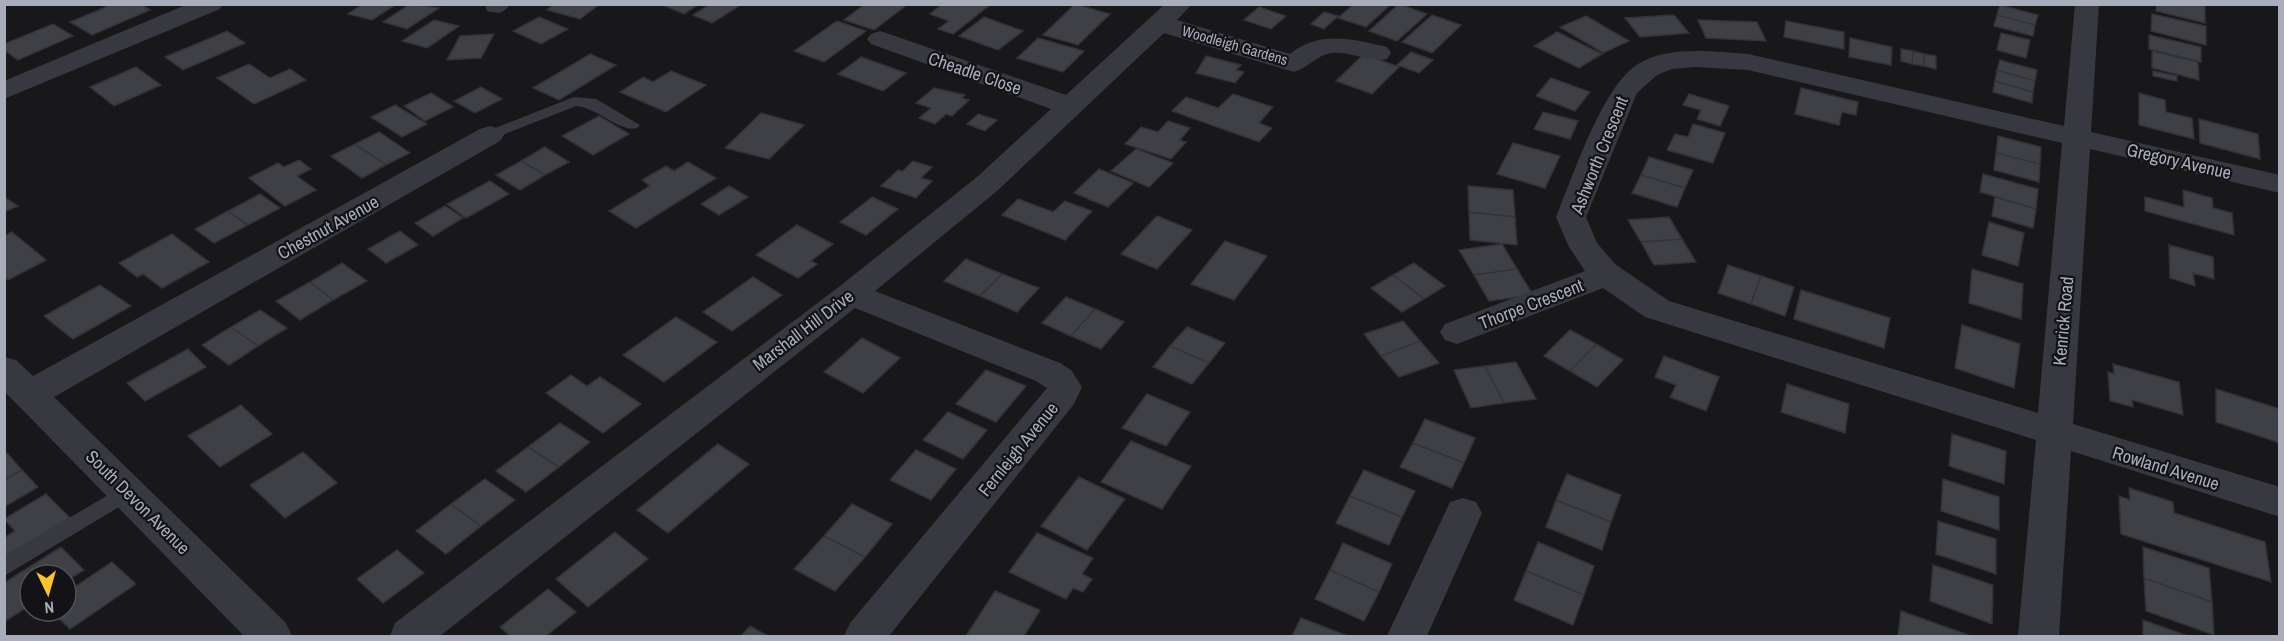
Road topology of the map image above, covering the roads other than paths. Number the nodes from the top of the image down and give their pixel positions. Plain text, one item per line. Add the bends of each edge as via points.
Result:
1 (211, 4) edge
2 (2087, 4) edge
3 (1169, 14) edge
4 (880, 39) dead end
5 (1378, 53) dead end
6 (4, 91) edge
7 (1070, 106) junction
8 (632, 125) dead end
9 (490, 135) joint
10 (2079, 138) junction
11 (2280, 184) edge
12 (1605, 275) junction
13 (851, 294) junction
14 (1457, 333) dead end
15 (17, 381) edge
16 (2053, 434) junction
17 (127, 492) junction
18 (2280, 502) edge
19 (1462, 513) dead end
20 (4, 567) edge
21 (271, 636) edge
22 (410, 636) edge
23 (865, 636) edge
24 (1407, 636) edge
25 (2039, 636) edge

1 - 6 street
2 - 10 street, Kenrick Road
3 - 5 street, Woodleigh Gardens via 1294,64 1308,50 1321,46 1351,46
3 - 7 street, Marshall Hill Drive
4 - 7 street, Cheadle Close
7 - 13 street, Marshall Hill Drive via 987,184
8 - 9 lane, Chestnut Avenue via 591,102 574,101
9 - 15 street, Chestnut Avenue
10 - 11 street, Gregory Avenue
10 - 12 street, Ashworth Crescent via 1748,62 1668,62 1648,69 1625,90 1571,217 1585,251
10 - 16 street, Kenrick Road
12 - 14 street, Thorpe Crescent
12 - 16 street, Ashworth Crescent via 1657,309
13 - 22 street, Marshall Hill Drive
13 - 23 street, Fernleigh Avenue via 1048,372 1065,387
15 - 17 street, South Devon Avenue
16 - 18 street, Rowland Avenue
16 - 25 street, Kenrick Road
17 - 20 lane
17 - 21 street, South Devon Avenue
19 - 24 street

